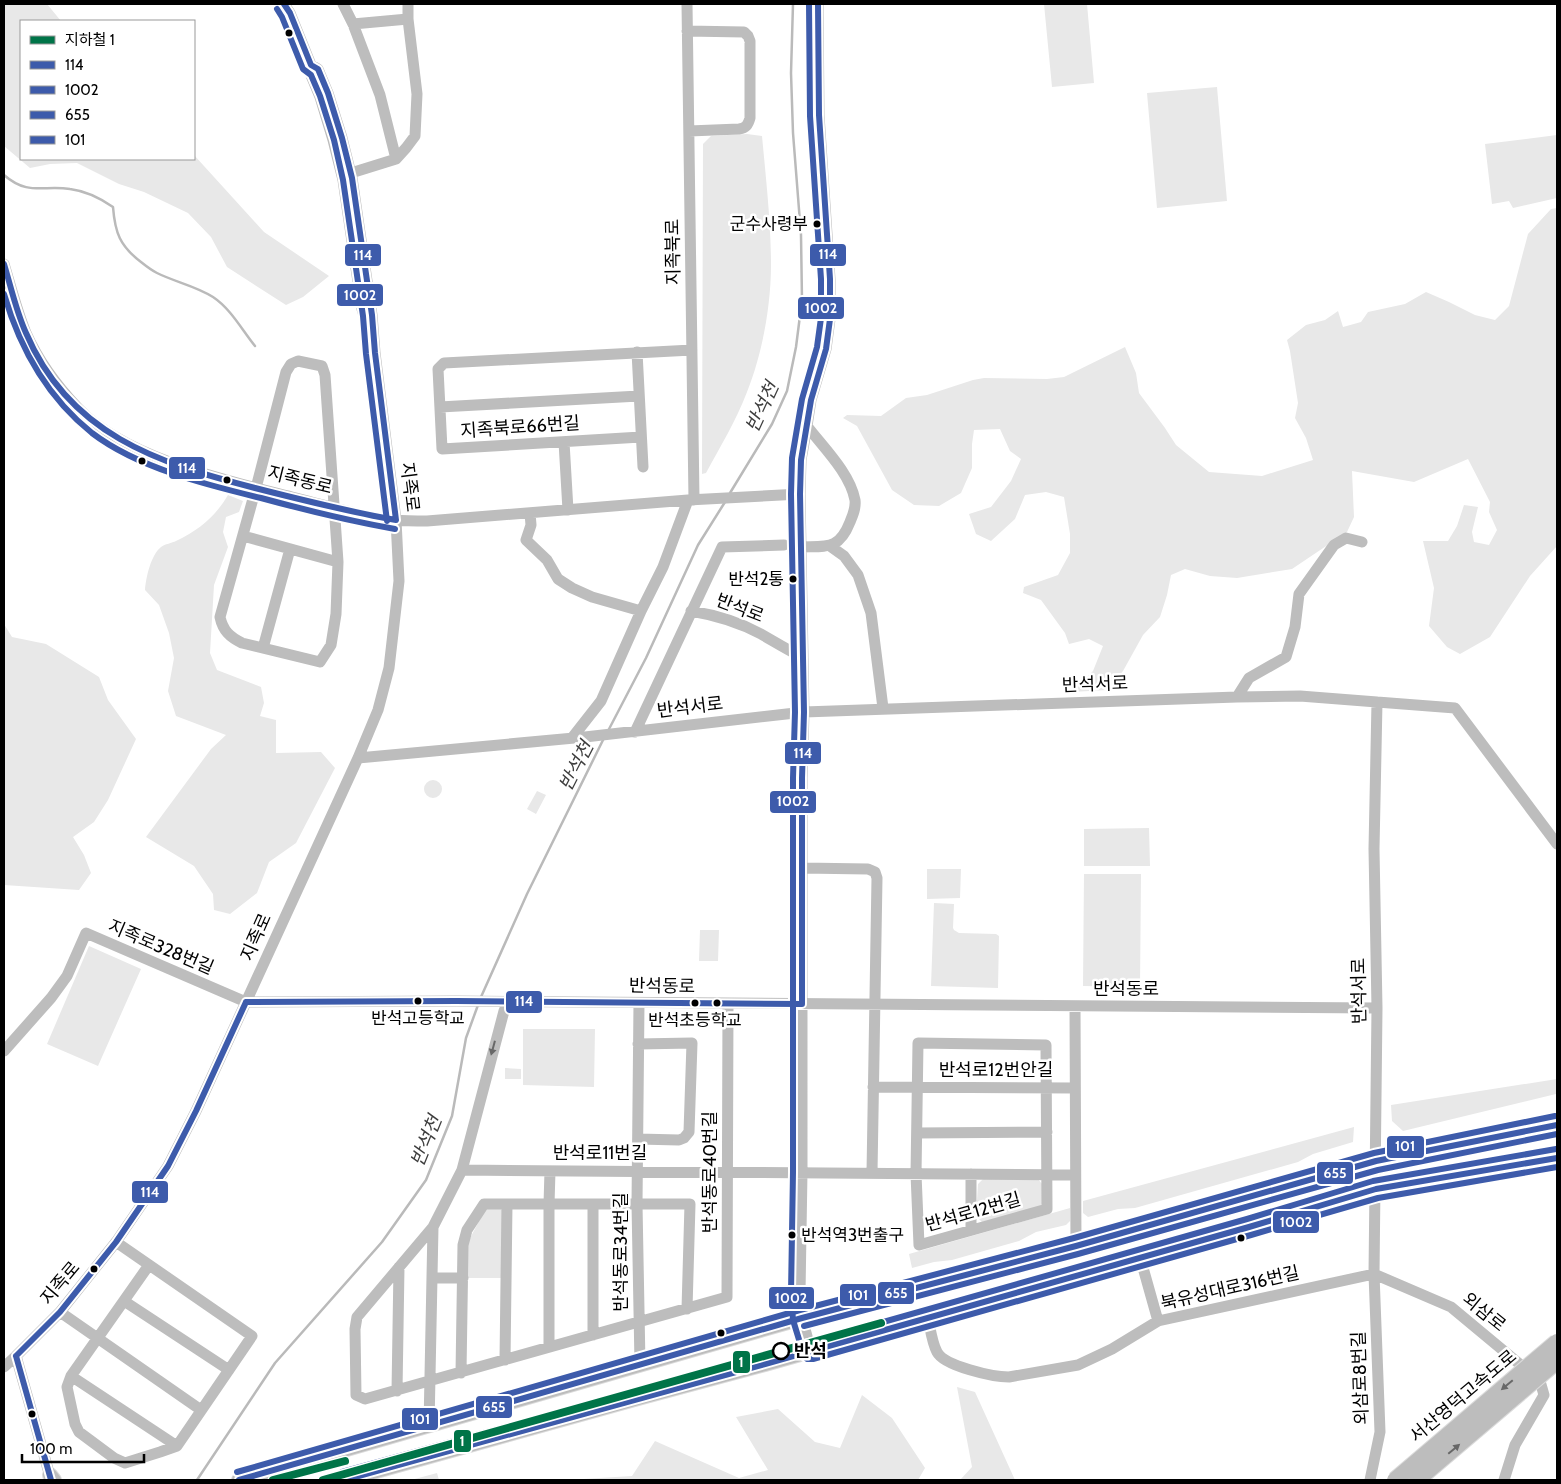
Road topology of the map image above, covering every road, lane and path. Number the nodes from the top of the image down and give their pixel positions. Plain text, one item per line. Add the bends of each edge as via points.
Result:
1 (284, 4) edge
2 (343, 4) edge
3 (408, 4) edge
4 (687, 4) edge
5 (818, 4) edge
6 (408, 19) junction
7 (353, 24) junction
8 (687, 31) junction
9 (311, 65) junction
10 (689, 131) junction
11 (396, 159) junction
12 (350, 173) junction
13 (4, 264) edge
14 (692, 350) junction
15 (637, 352) junction
16 (375, 353) junction
17 (639, 396) junction
18 (440, 407) junction
19 (806, 426) junction
20 (641, 437) junction
21 (564, 442) junction
22 (643, 467) dead end
23 (256, 488) junction
24 (800, 494) junction
25 (691, 500) junction
26 (335, 507) junction
27 (568, 510) junction
28 (530, 513) junction
29 (396, 520) junction
30 (243, 536) junction
31 (1362, 542) dead end
32 (784, 545) dead end
33 (830, 546) junction
34 (801, 547) junction
35 (290, 549) junction
36 (338, 562) junction
37 (641, 611) junction
38 (691, 611) junction
39 (263, 648) junction
40 (802, 657) junction
41 (1237, 697) junction
42 (1377, 702) junction
43 (883, 708) junction
44 (804, 712) junction
45 (631, 732) junction
46 (572, 738) junction
47 (358, 758) junction
48 (1557, 844) edge
49 (802, 868) junction
50 (246, 1002) junction
51 (508, 1002) junction
52 (639, 1003) junction
53 (728, 1004) junction
54 (802, 1004) junction
55 (875, 1005) junction
56 (1075, 1006) junction
57 (1377, 1008) junction
58 (638, 1044) junction
59 (4, 1051) edge
60 (873, 1087) junction
61 (918, 1087) junction
62 (1047, 1088) junction
63 (1075, 1088) junction
64 (1557, 1125) edge
65 (1047, 1132) junction
66 (917, 1133) junction
67 (638, 1139) junction
68 (1557, 1158) edge
69 (1376, 1161) junction
70 (462, 1170) junction
71 (550, 1170) junction
72 (638, 1171) junction
73 (728, 1172) junction
74 (802, 1172) junction
75 (872, 1173) junction
76 (916, 1174) junction
77 (971, 1174) junction
78 (1047, 1175) junction
79 (1075, 1175) junction
80 (1376, 1189) junction
81 (507, 1204) junction
82 (549, 1204) junction
83 (593, 1204) junction
84 (637, 1204) junction
85 (433, 1227) junction
86 (971, 1230) junction
87 (116, 1242) junction
88 (1076, 1246) junction
89 (1140, 1257) junction
90 (149, 1265) junction
91 (398, 1267) junction
92 (1374, 1274) junction
93 (432, 1278) junction
94 (463, 1278) junction
95 (124, 1301) junction
96 (686, 1309) junction
97 (60, 1312) junction
98 (802, 1318) junction
99 (928, 1318) junction
100 (1158, 1322) junction
101 (639, 1323) junction
102 (593, 1335) junction
103 (1557, 1337) edge
104 (98, 1338) junction
105 (1557, 1342) edge
106 (549, 1347) junction
107 (811, 1351) junction
108 (16, 1356) junction
109 (505, 1360) junction
110 (1557, 1361) edge
111 (640, 1364) junction
112 (4, 1367) edge
113 (1524, 1368) junction
114 (228, 1370) junction
115 (461, 1372) junction
116 (71, 1376) junction
117 (429, 1382) junction
118 (397, 1391) junction
119 (201, 1410) junction
120 (429, 1426) junction
121 (177, 1446) junction
122 (51, 1479) edge
123 (239, 1480) edge
124 (344, 1480) edge
125 (1370, 1480) edge
126 (1395, 1480) edge
127 (1417, 1480) edge
128 (1504, 1480) edge

1 - 9 street, 지족로
2 - 7 street
3 - 6 street
4 - 8 street, 지족북로
5 - 19 street via 818,115 830,271 830,319 826,349
6 - 7 street
6 - 11 street via 417,94 415,136
7 - 11 street via 380,95
8 - 10 street, 지족북로
8 - 10 street via 744,32 750,41 748,124 739,129
9 - 12 street, 지족로 via 318,69 328,94
9 - 16 street, 지족로 via 310,73 334,140 343,180 362,309
10 - 14 street, 지족북로
11 - 12 street
12 - 16 street, 지족로
13 - 23 street, 지족동로 via 26,333 41,360 78,408 100,428 146,452 201,473
14 - 15 street, 지족북로66번길
14 - 25 street, 지족북로
15 - 17 street
15 - 18 street, 지족북로66번길 via 444,363 438,369
16 - 29 street, 지족로
17 - 18 street
17 - 20 street
18 - 21 street, 지족북로66번길 via 442,449
19 - 24 street
19 - 33 street via 838,467 855,501 855,512 843,538
20 - 21 street, 지족북로66번길
20 - 22 street
21 - 27 street
23 - 26 street, 지족동로
23 - 26 street via 286,372 291,364 298,361 322,366
23 - 30 street
24 - 25 street, 지족동로
24 - 34 street
25 - 27 street, 지족동로
25 - 37 street
26 - 29 street, 지족동로
26 - 36 street
27 - 28 street, 지족동로
28 - 29 street, 지족동로 via 427,521
28 - 37 street via 531,525 526,540 547,560 558,579 592,597
29 - 47 street, 지족로 via 399,581 390,668 378,710
30 - 35 street
30 - 39 street via 220,618 233,639
31 - 41 street via 1346,538 1334,545 1300,594 1286,657 1249,678
32 - 38 street via 722,547
33 - 34 street
33 - 43 street via 844,556 858,575 871,612
34 - 40 street
35 - 36 street
35 - 39 street
36 - 39 street via 331,645 320,662
37 - 46 street via 601,701
38 - 40 street, 반석로 via 712,614 741,625
38 - 45 street
40 - 44 street
41 - 42 street, 반석서로 via 1300,696
41 - 43 street, 반석서로
42 - 48 street via 1454,708
42 - 57 street, 반석서로 via 1374,849
43 - 44 street, 반석서로
44 - 45 street, 반석서로
44 - 49 street
45 - 46 street, 반석서로
46 - 47 street, 반석서로
47 - 50 street, 지족로
49 - 54 street
49 - 55 street via 868,869 875,872
50 - 51 street, 반석동로
50 - 59 street, 지족로328번길 via 86,933 67,976
50 - 87 street, 지족로 via 168,1166
51 - 52 street, 반석동로
51 -> 70 street via 498,1029
52 - 53 street, 반석동로
52 - 58 street, 반석동로34번길
53 - 54 street, 반석동로
53 - 73 street, 반석동로40번길
54 - 55 street, 반석동로
54 - 74 street
55 - 56 street, 반석동로
55 - 60 street
56 - 57 street, 반석동로
56 - 63 street
57 - 69 street, 반석서로
58 - 67 street, 반석동로34번길
58 - 67 street via 692,1043 690,1132 679,1140
60 - 61 street, 반석로12번안길
60 - 75 street
61 - 62 street, 반석로12번안길
61 - 62 street, 반석로12번안길 via 918,1043 1046,1045
61 - 66 street, 반석로12번안길
62 - 63 street, 반석로12번안길
62 - 65 street
63 - 79 street
64 - 69 highway
65 - 66 street
65 - 78 street
66 - 76 street, 반석로12번안길
67 - 72 street, 반석동로34번길
68 - 80 highway
69 - 80 street, 반석서로
69 - 88 main road
70 - 71 street, 반석로11번길
70 - 85 street
71 - 72 street, 반석로11번길
71 - 82 street
72 - 73 street, 반석로11번길
72 - 84 street, 반석동로34번길
73 - 74 street, 반석로11번길
73 - 96 street, 반석동로40번길 via 727,1297
74 - 75 street, 반석로12번길
74 - 98 street
75 - 76 street, 반석로12번길
76 - 77 street, 반석로12번길
76 - 86 street, 반석로12번길 via 919,1245
77 - 78 street, 반석로12번길
77 - 86 street
78 - 79 street, 반석로12번길
78 - 86 street, 반석로12번길 via 1047,1209
79 - 88 street
80 - 89 main road
80 - 92 street
81 - 82 street, 반석동로40번길
81 - 94 street, 반석동로40번길 via 484,1204 467,1230 463,1245
81 - 109 street
82 - 83 street, 반석동로40번길
82 - 106 street
83 - 84 street, 반석동로40번길
83 - 102 street
84 - 96 street, 반석동로40번길 via 690,1204
84 - 101 street, 반석동로34번길
85 - 91 street
85 - 93 street
87 - 90 street
87 - 97 street, 지족로
88 - 98 main road
89 - 99 main road
89 - 100 street
90 - 95 street
90 - 114 street via 252,1336
91 - 118 street
91 - 118 street via 357,1317 355,1329 356,1395 365,1399
92 - 100 street, 북유성대로316번길
92 - 113 street, 외삼로 via 1451,1306
92 - 125 street, 외삼로8번길 via 1380,1432
93 - 94 street
93 - 117 street
94 - 115 street, 반석동로40번길
95 - 104 street
95 - 114 street
96 - 101 street, 반석동로40번길
97 - 104 street
97 - 108 street, 지족로
98 - 107 street
98 - 111 main road
99 - 100 street, 북유성대로316번길 via 936,1352 943,1360 999,1377 1078,1365
99 - 107 main road
101 - 102 street, 반석동로40번길
101 - 111 street, 반석동로34번길
102 - 106 street, 반석동로40번길
103 - 113 street
104 - 116 street
104 - 119 street
105 -> 126 highway, 서산영덕고속도로, bridge
106 - 109 street, 반석동로40번길
107 - 124 main road
108 - 112 street, 지족로
108 - 122 street
109 - 115 street, 반석동로40번길
127 -> 110 highway, 서산영덕고속도로, bridge
111 - 120 main road
113 - 128 street, 외삼로 via 1540,1381 1544,1395 1515,1445
114 - 119 street
115 - 117 street, 반석동로40번길
116 - 121 street
116 - 121 street via 67,1386 79,1432 114,1458 125,1463
117 - 118 street
117 - 120 street
119 - 121 street
120 - 123 main road

